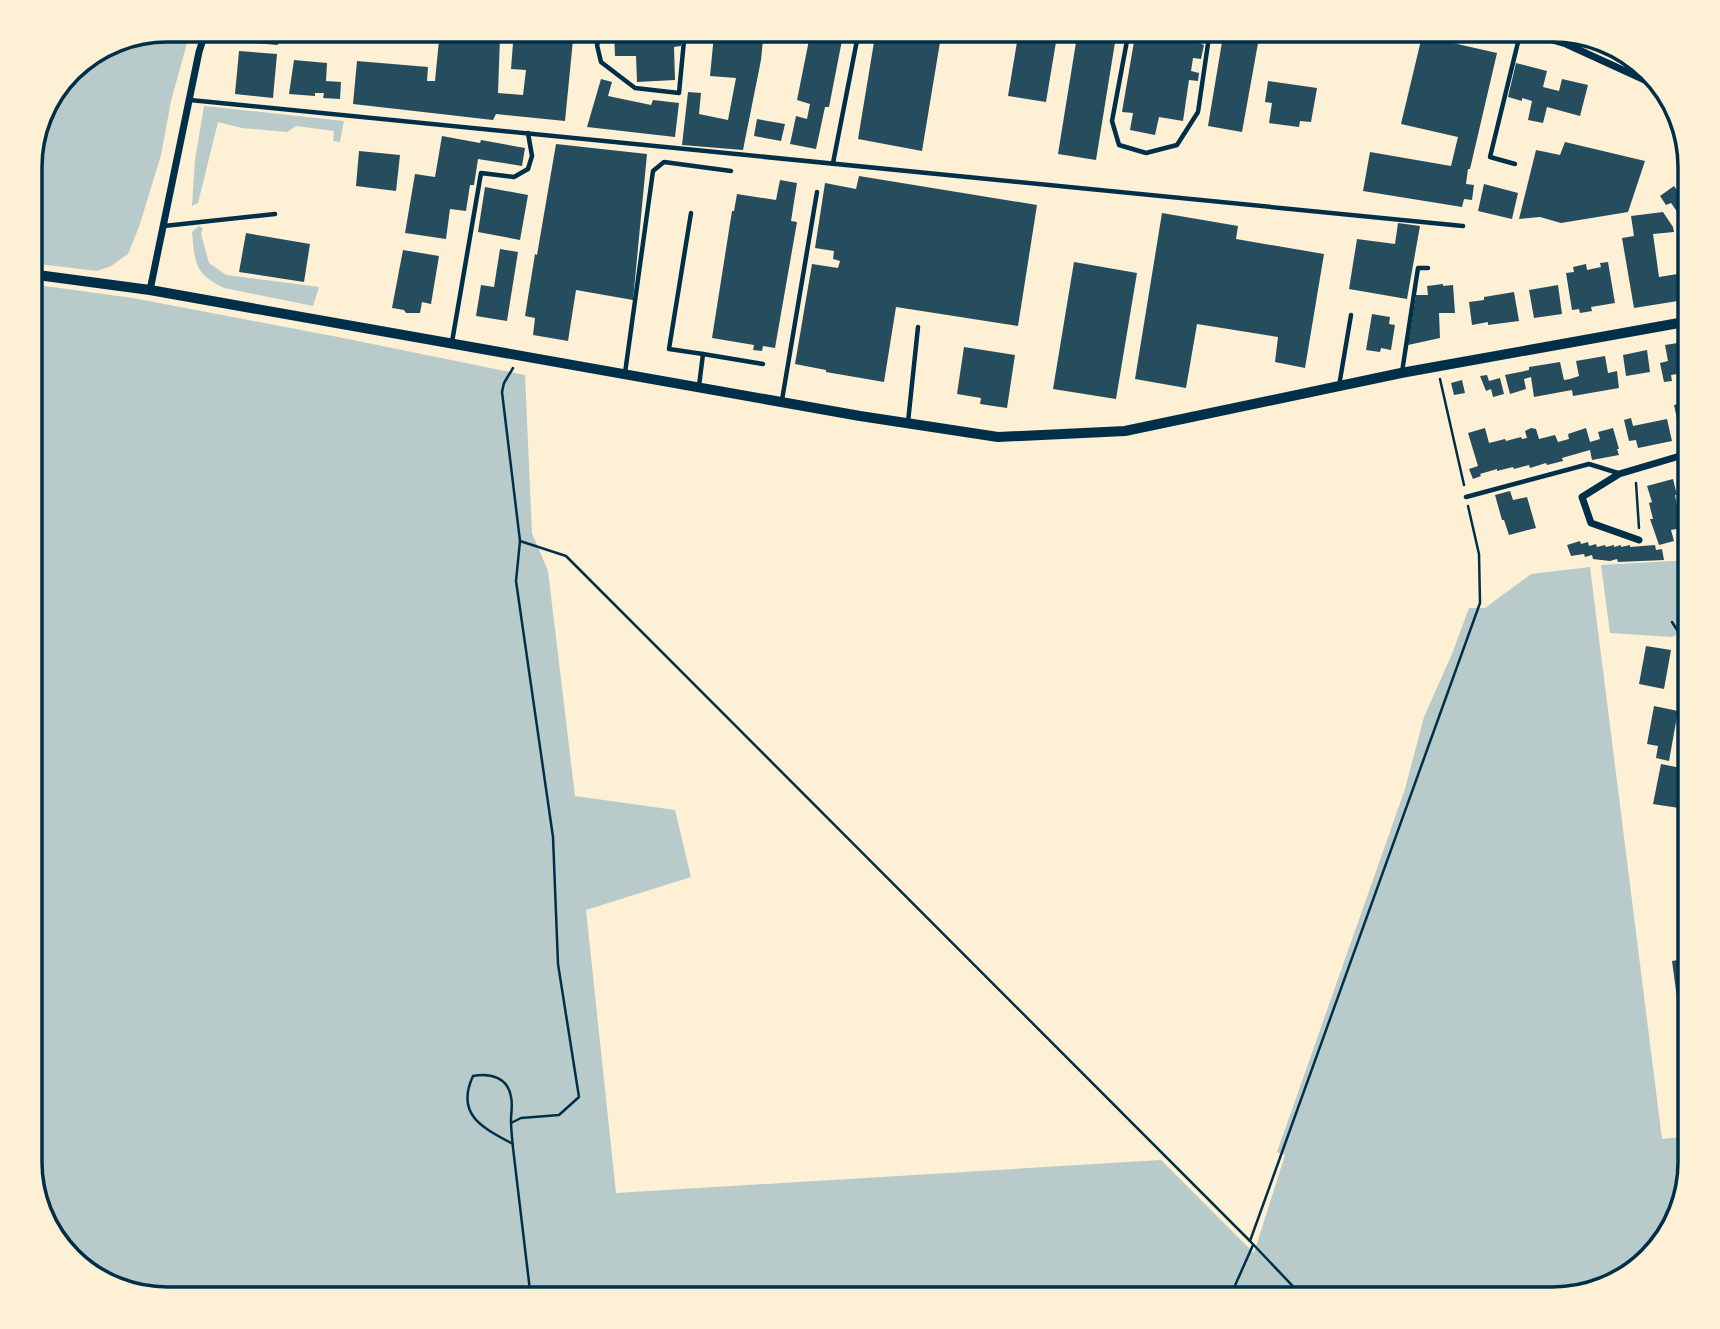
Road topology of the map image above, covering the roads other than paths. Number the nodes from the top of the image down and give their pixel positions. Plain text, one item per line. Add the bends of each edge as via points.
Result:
1 (202, 42) edge
2 (598, 42) edge
3 (684, 42) edge
4 (857, 42) edge
5 (1127, 42) edge
6 (1208, 42) edge
7 (1517, 42) edge
8 (1561, 42) edge
9 (1643, 79) edge
10 (190, 100) junction
11 (528, 133) junction
12 (833, 163) junction
13 (1515, 164) dead end
14 (732, 171) dead end
15 (817, 192) dead end
16 (691, 213) dead end
17 (275, 214) dead end
18 (164, 226) junction
19 (1463, 226) dead end
20 (1428, 268) dead end
21 (42, 276) edge
22 (150, 290) junction
23 (1351, 315) dead end
24 (1678, 323) edge
25 (918, 327) dead end
26 (452, 344) junction
27 (703, 354) junction
28 (764, 364) dead end
29 (1401, 373) junction
30 (625, 374) junction
31 (699, 387) junction
32 (1338, 387) junction
33 (782, 401) junction
34 (908, 423) junction
35 (1678, 456) edge
36 (1619, 474) junction
37 (1466, 496) road end
38 (1639, 540) road end

1 - 10 street
2 - 3 lane via 601,62 635,88 679,93
4 - 12 lane
5 - 6 lane via 1112,121 1119,145 1146,153 1177,145 1198,112
7 - 13 lane via 1490,157
8 - 9 street
10 - 11 lane
10 - 18 street
11 - 12 lane
11 - 26 lane via 532,156 528,169 514,177 481,173
12 - 19 lane
14 - 30 lane via 664,162 653,171
15 - 33 lane
16 - 27 lane via 668,349
17 - 18 lane
18 - 22 street
20 - 29 lane via 1418,268
21 - 22 street
22 - 26 street
23 - 32 lane
24 - 29 street
25 - 34 lane
26 - 30 street
27 - 28 lane
27 - 31 lane
29 - 32 street
30 - 31 street
31 - 33 street
32 - 34 street via 1125,431 998,437
33 - 34 street
35 - 36 street
36 - 37 lane via 1589,464
36 - 38 street via 1582,498 1591,523

